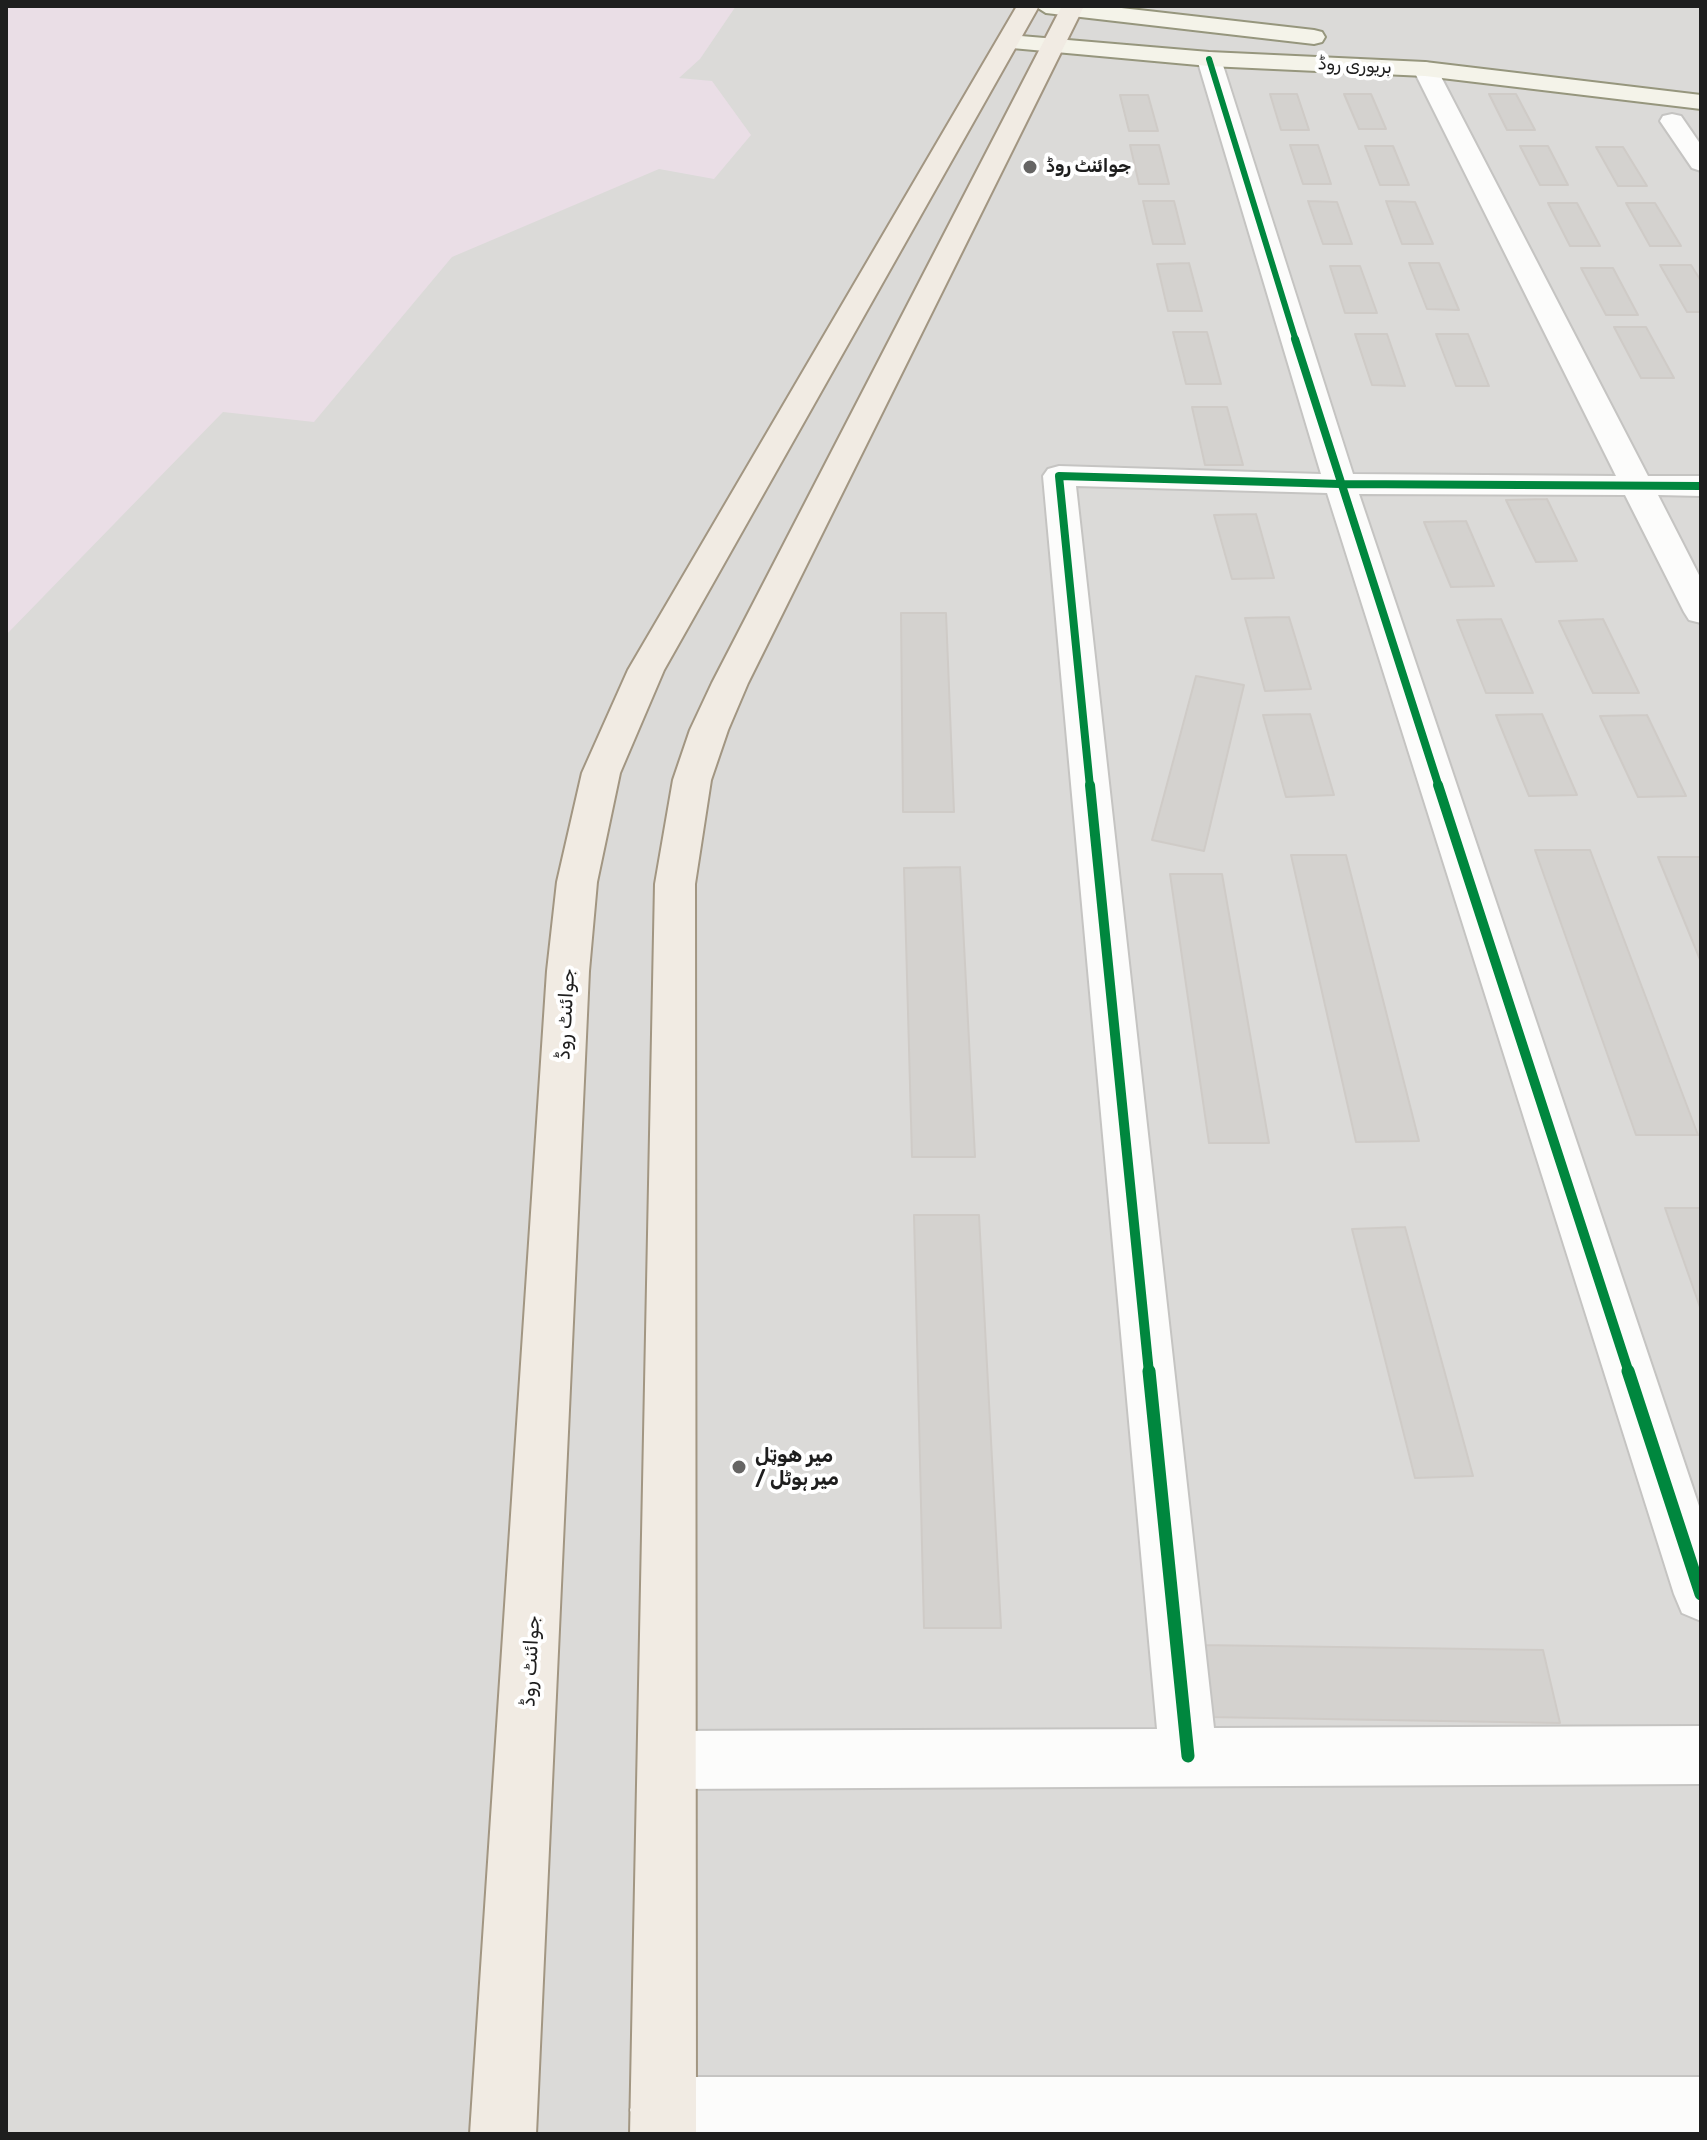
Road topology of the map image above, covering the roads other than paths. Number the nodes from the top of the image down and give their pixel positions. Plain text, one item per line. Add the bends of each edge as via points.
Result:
1 (1061, 17) edge
2 (1018, 24) edge
3 (1340, 40) dead end
4 (1371, 43) dead end
5 (1209, 59) junction
6 (1425, 69) junction
7 (1701, 80) edge
8 (1701, 102) edge
9 (1672, 121) dead end
10 (1701, 163) edge
11 (1340, 484) junction
12 (1635, 485) junction
13 (1701, 486) edge
14 (1701, 612) edge
15 (1701, 1594) edge
16 (1701, 1755) edge
17 (1188, 1756) junction
18 (667, 1760) junction
19 (1701, 2110) edge
20 (663, 2122) edge
21 (503, 2134) edge

1 - 2 main road, بریوری روڈ
1 - 3 main road, بریوری روڈ
1 - 5 main road, بریوری روڈ
1 - 18 main road via 730,683 692,780 675,884
2 - 21 main road, جوائنٹ روڈ via 653,657 601,773 577,882 568,971
4 - 7 main road, بریوری روڈ
5 - 6 main road, بریوری روڈ
5 - 11 street
6 - 8 main road, بریوری روڈ
6 - 12 street
9 - 10 street
11 - 12 street
11 - 15 street
11 - 17 street via 1059,476
12 - 13 street
12 - 14 street
16 - 17 street
17 - 18 street
18 - 20 main road
19 - 20 street

